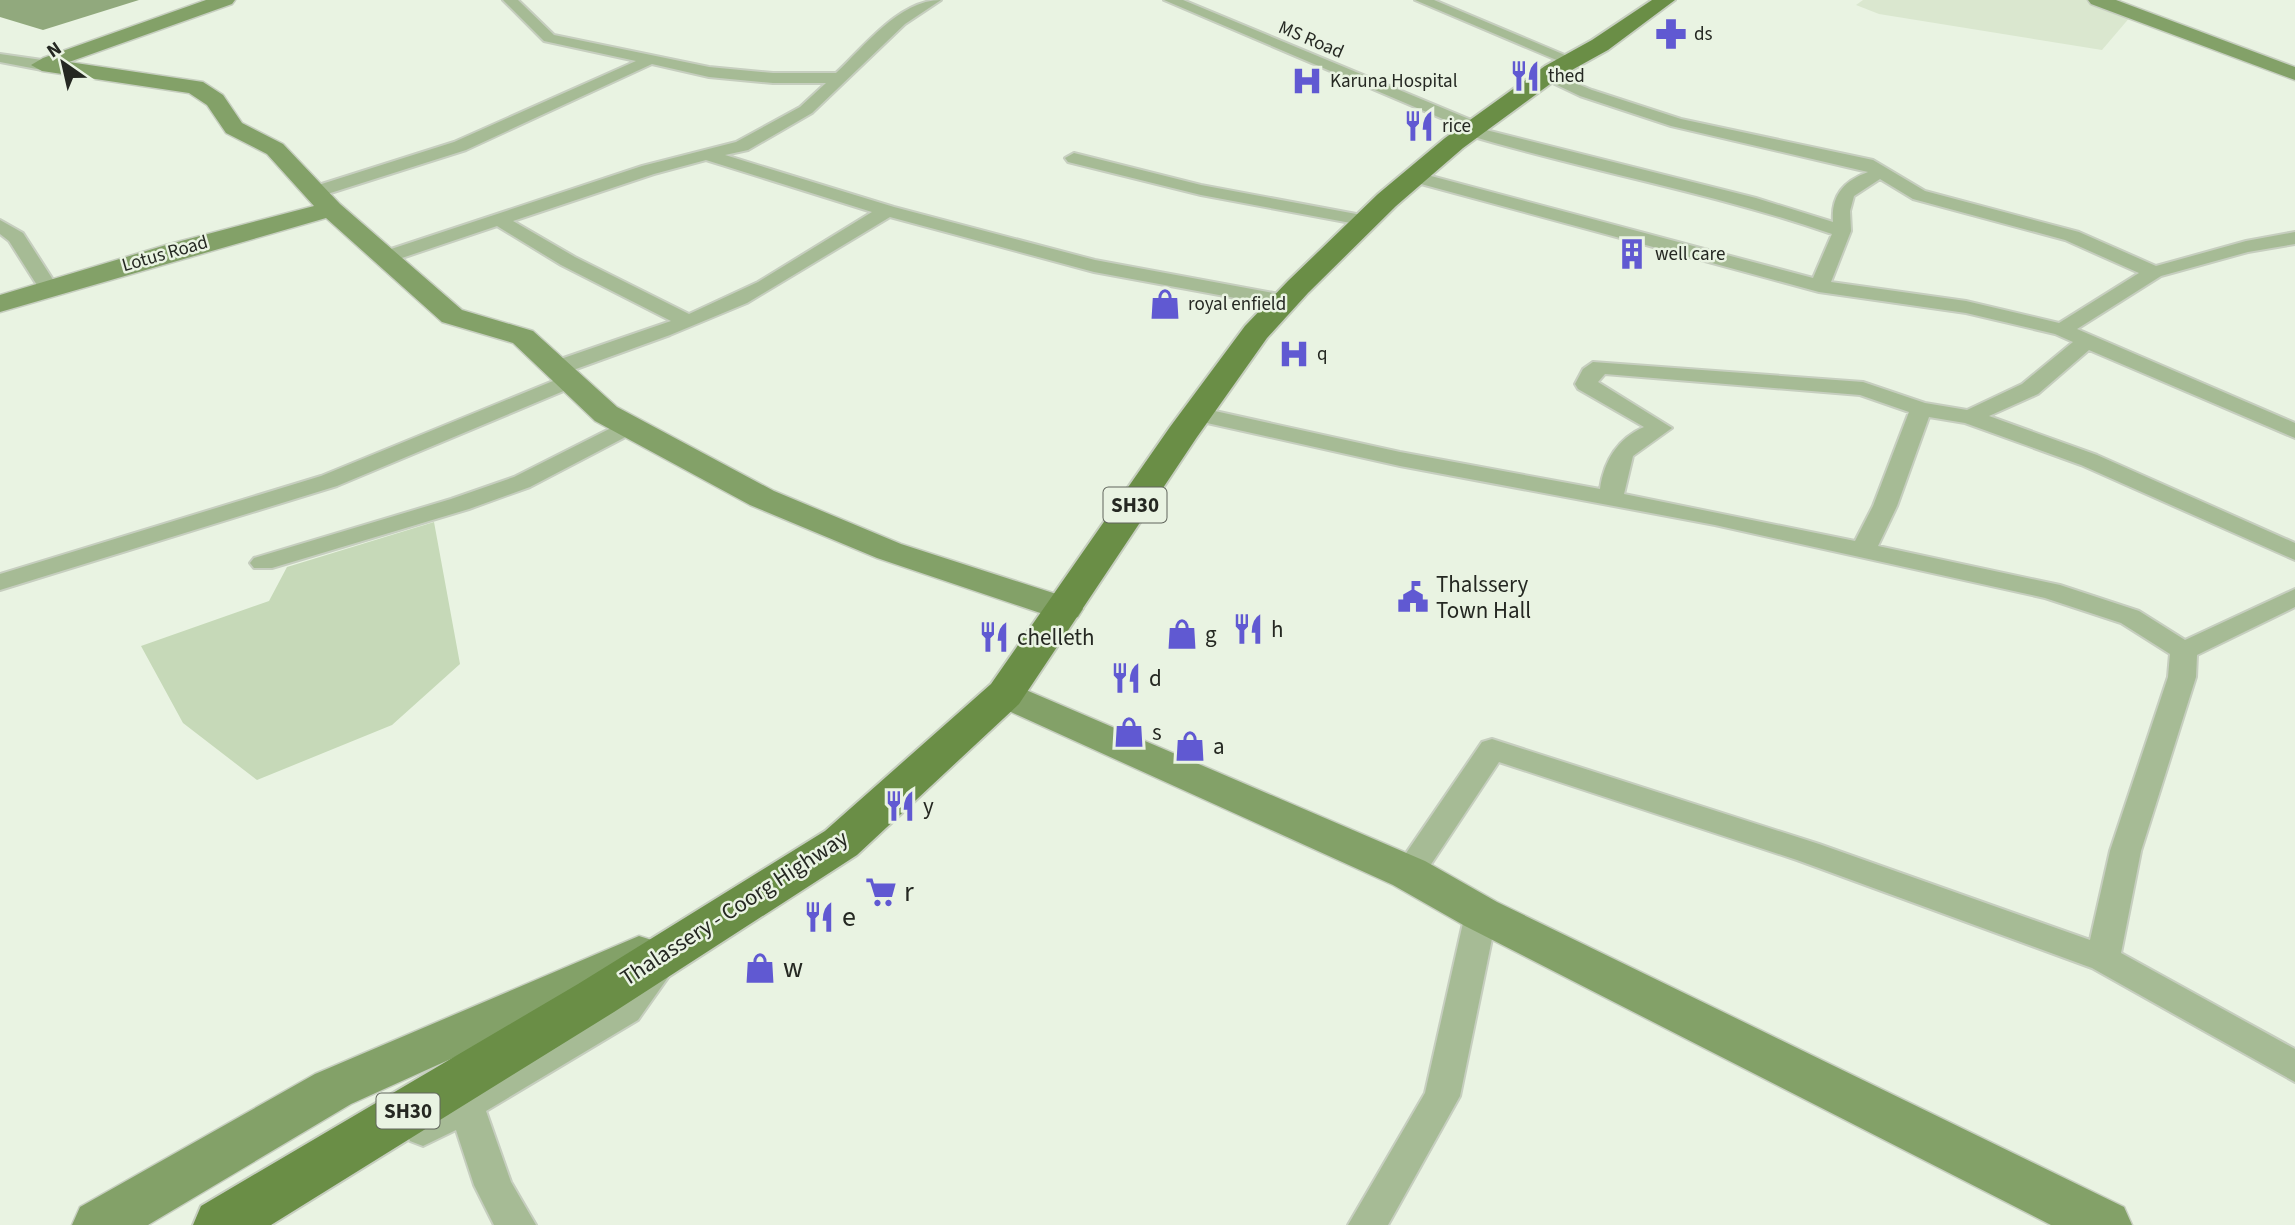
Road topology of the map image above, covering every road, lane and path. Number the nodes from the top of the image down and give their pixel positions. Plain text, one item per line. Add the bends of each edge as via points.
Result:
1 (225, 0) edge
2 (510, 0) edge
3 (934, 0) edge
4 (1171, 0) edge
5 (1422, 0) edge
6 (1665, 0) edge
7 (2098, 0) edge
8 (0, 58) edge
9 (650, 60) junction
10 (42, 65) junction
11 (1558, 68) junction
12 (2295, 74) edge
13 (840, 78) junction
14 (1473, 129) junction
15 (709, 156) junction
16 (1074, 158) dead end
17 (1883, 172) junction
18 (1416, 177) junction
19 (323, 200) junction
20 (888, 211) junction
21 (500, 220) junction
22 (1367, 221) junction
23 (0, 226) edge
24 (1842, 231) junction
25 (2295, 238) edge
26 (386, 257) junction
27 (2154, 272) junction
28 (1819, 286) junction
29 (49, 289) junction
30 (1284, 301) junction
31 (0, 304) edge
32 (687, 321) junction
33 (2062, 330) junction
34 (2087, 341) junction
35 (563, 374) junction
36 (1921, 409) junction
37 (1197, 414) junction
38 (1970, 417) junction
39 (629, 426) junction
40 (2295, 431) edge
41 (1611, 500) junction
42 (1863, 550) junction
43 (2295, 552) edge
44 (263, 563) dead end
45 (0, 582) edge
46 (2295, 597) edge
47 (1065, 609) junction
48 (2184, 651) junction
49 (1005, 694) junction
50 (1409, 873) junction
51 (1480, 914) junction
52 (717, 919) junction
53 (672, 948) junction
54 (2104, 959) junction
55 (2295, 1067) edge
56 (466, 1105) junction
57 (99, 1225) edge
58 (221, 1225) edge
59 (261, 1225) edge
60 (517, 1225) edge
61 (1367, 1225) edge
62 (2105, 1225) edge

1 - 10 street
2 - 9 street via 550,38
3 - 13 street via 900,21
4 - 14 street, MS Road
5 - 11 street
6 - 11 main road, Thalassery - Coorg Highway / SH30
7 - 12 street
8 - 10 street
9 - 13 street via 772,78
9 - 19 street via 460,146
10 - 19 street via 195,87 215,100 234,128 275,149
11 - 14 main road, Thalassery - Coorg Highway / SH30
11 - 17 street via 1676,123 1867,164
13 - 15 street via 806,110 770,132
14 - 18 main road, Thalassery - Coorg Highway / SH30
14 - 24 street, MS Road via 1563,158 1745,200
15 - 20 street
15 - 21 street via 648,170
16 - 22 street via 1201,190
17 - 24 street via 1845,192
17 - 27 street via 1919,195 2072,236
18 - 22 main road, Thalassery - Coorg Highway / SH30
18 - 28 street
19 - 26 street
19 - 29 street, Lotus Road
20 - 30 street via 1094,266
20 - 32 street via 763,286
21 - 26 street
21 - 32 street via 557,257
22 - 30 main road, Thalassery - Coorg Highway / SH30
23 - 29 street via 16,237
24 - 28 street
25 - 27 street
26 - 35 street via 452,316 523,337
27 - 33 street
28 - 33 street via 1966,307
29 - 31 street, Lotus Road
30 - 37 main road, Thalassery - Coorg Highway / SH30 via 1256,331
32 - 35 street
33 - 34 street
34 - 38 street via 2030,388
34 - 40 street
35 - 39 street via 607,414
35 - 45 street via 329,481
36 - 38 street
36 - 41 street via 1863,388 1601,367 1586,384 1661,428 1623,449 1613,475
36 - 42 street via 1885,506
37 - 41 street
37 - 47 main road, Thalassery - Coorg Highway / SH30
38 - 43 street via 2124,474
39 - 44 street via 522,482
39 - 47 street via 762,498 877,546
41 - 42 street
42 - 48 street via 2051,591 2130,617
46 - 48 street
47 - 49 main road, Thalassery - Coorg Highway / SH30
48 - 54 street via 2182,677 2109,909
49 - 50 street
49 - 52 main road, Thalassery - Coorg Highway / SH30 via 841,843
50 - 51 street
50 - 54 street via 1492,749 1808,852
51 - 61 street via 1443,1096
51 - 62 street
52 - 53 main road, Thalassery - Coorg Highway / SH30
52 - 57 street via 333,1089
53 - 56 street via 626,1010
53 - 58 main road, Thalassery - Coorg Highway / SH30
54 - 55 street
56 - 59 street
56 - 60 street via 492,1180

